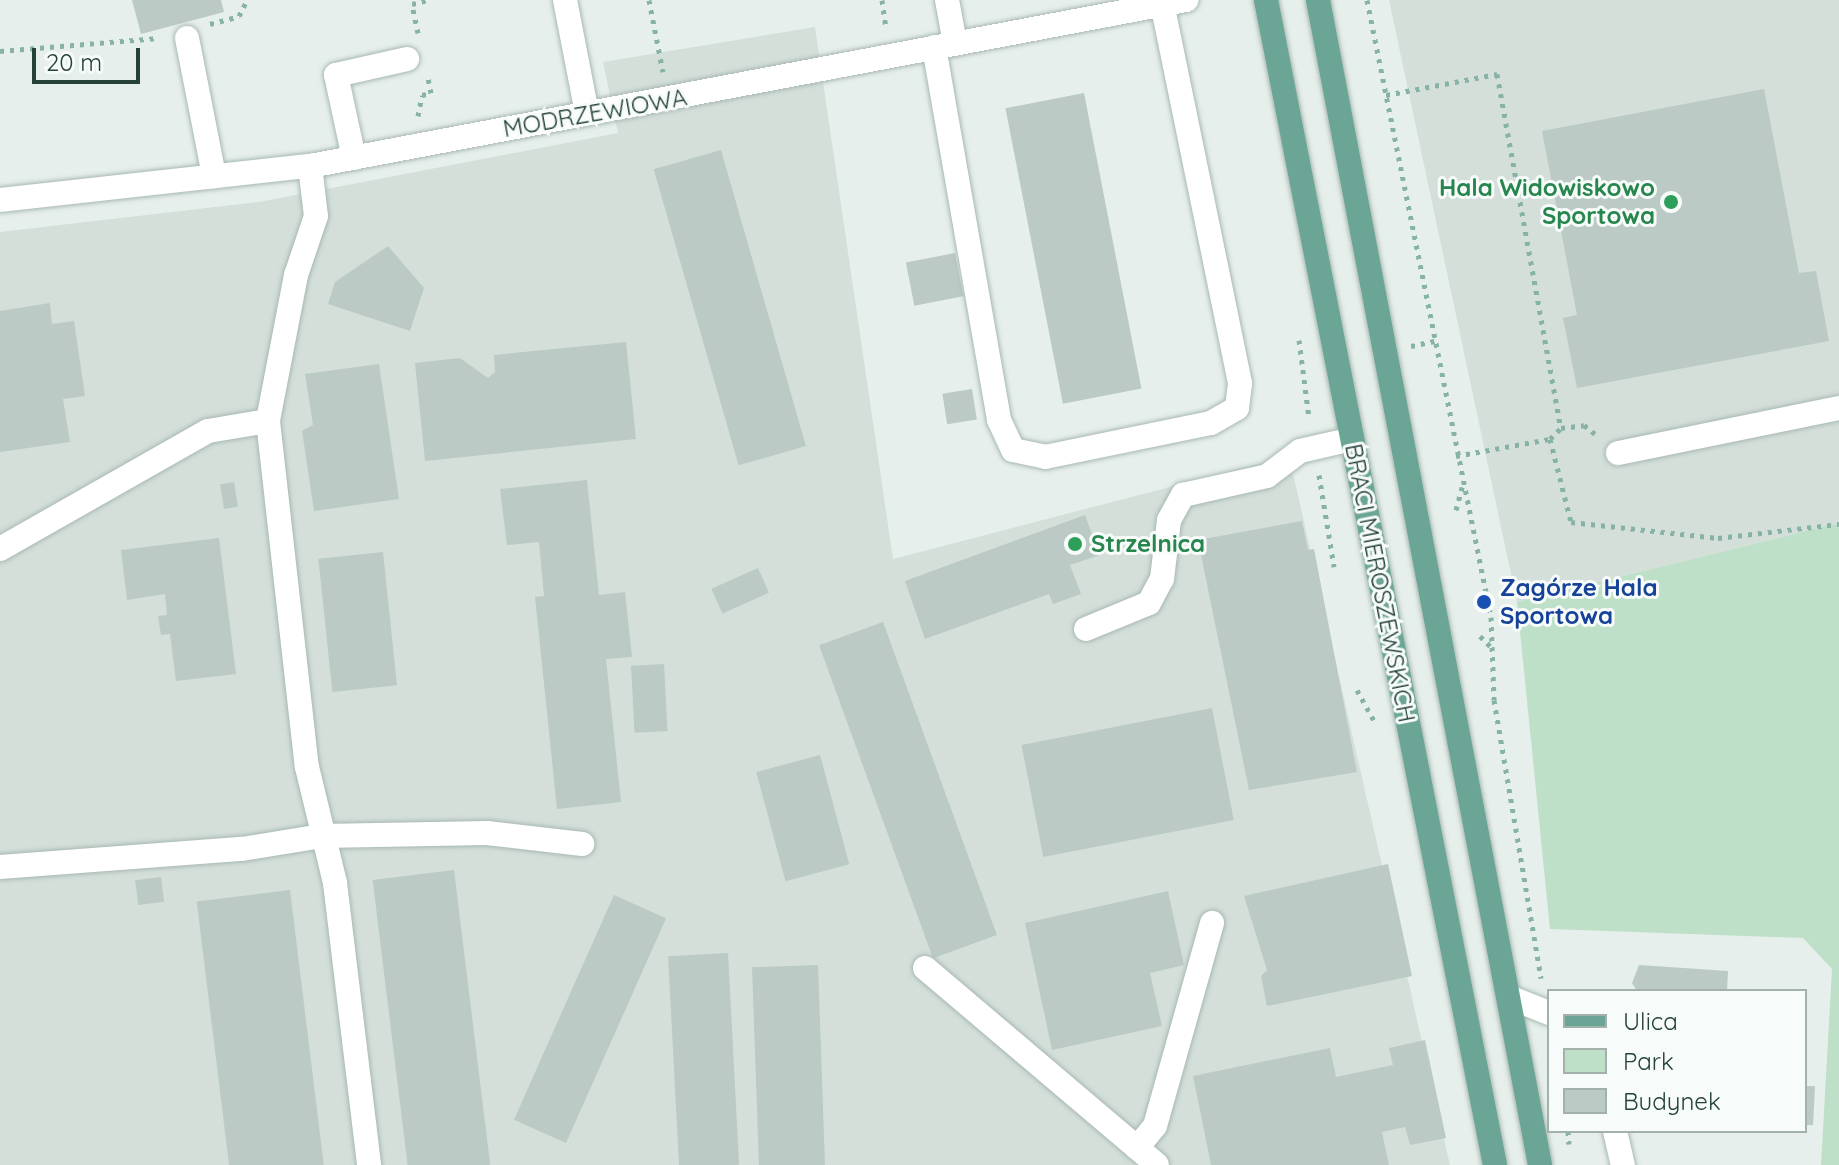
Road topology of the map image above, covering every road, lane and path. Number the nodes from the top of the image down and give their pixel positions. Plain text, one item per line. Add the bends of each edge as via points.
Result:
1 (247, 0) edge
2 (565, 0) edge
3 (649, 0) edge
4 (947, 0) edge
5 (1266, 0) edge
6 (1318, 0) edge
7 (1367, 0) edge
8 (1174, 2) edge
9 (187, 33) junction
10 (944, 45) junction
11 (0, 51) edge
12 (407, 59) dead end
13 (1386, 95) junction
14 (668, 100) junction
15 (587, 113) junction
16 (354, 158) junction
17 (310, 166) junction
18 (214, 176) junction
19 (0, 200) edge
20 (1839, 408) edge
21 (268, 421) junction
22 (1561, 428) junction
23 (1352, 439) junction
24 (1550, 439) junction
25 (1618, 453) joint
26 (1456, 456) junction
27 (1462, 484) junction
28 (1456, 510) dead end
29 (1839, 524) edge
30 (0, 549) edge
31 (1086, 629) dead end
32 (1480, 636) dead end
33 (1492, 649) junction
34 (321, 836) junction
35 (582, 844) dead end
36 (0, 867) edge
37 (1212, 923) dead end
38 (925, 968) dead end
39 (1542, 989) dead end
40 (1509, 997) junction
41 (1547, 1012) edge
42 (1615, 1133) edge
43 (1137, 1148) junction
44 (369, 1165) edge
45 (1157, 1165) edge
46 (1495, 1165) edge
47 (1540, 1165) edge
48 (1623, 1165) edge

1 - 9 path via 239,16
2 - 15 street
3 - 14 path
4 - 10 street
5 - 23 main road, BRACI MIEROSZEWSKICH
6 - 40 main road, BRACI MIEROSZEWSKICH
7 - 13 path
8 - 10 street, MODRZEWIOWA
8 - 10 street via 1240,383 1237,408 1211,423 1045,457 1013,450 999,420
9 - 11 path
9 - 18 street
10 - 14 street, MODRZEWIOWA
12 - 16 street via 336,75
13 - 22 path via 1497,74
13 - 26 path
14 - 15 street, MODRZEWIOWA
15 - 16 street, MODRZEWIOWA
16 - 17 street, MODRZEWIOWA
17 - 18 street, MODRZEWIOWA
17 - 21 street via 316,216 296,275
18 - 19 street, MODRZEWIOWA
20 - 25 street
21 - 30 street via 208,431
21 - 34 street
22 - 24 path
22 - 25 path via 1584,425
23 - 31 street via 1300,451 1267,476 1183,495 1169,520 1162,579 1149,603
23 - 46 main road, BRACI MIEROSZEWSKICH
24 - 26 path
24 - 29 path via 1571,522 1718,538
26 - 27 path
27 - 28 path
27 - 33 path
32 - 33 path
33 - 39 path
34 - 35 street via 487,833
34 - 36 street via 242,849
34 - 44 street via 335,883
37 - 43 street via 1155,1126
38 - 43 street
40 - 41 street
40 - 47 main road, BRACI MIEROSZEWSKICH
42 - 48 street
43 - 45 street

